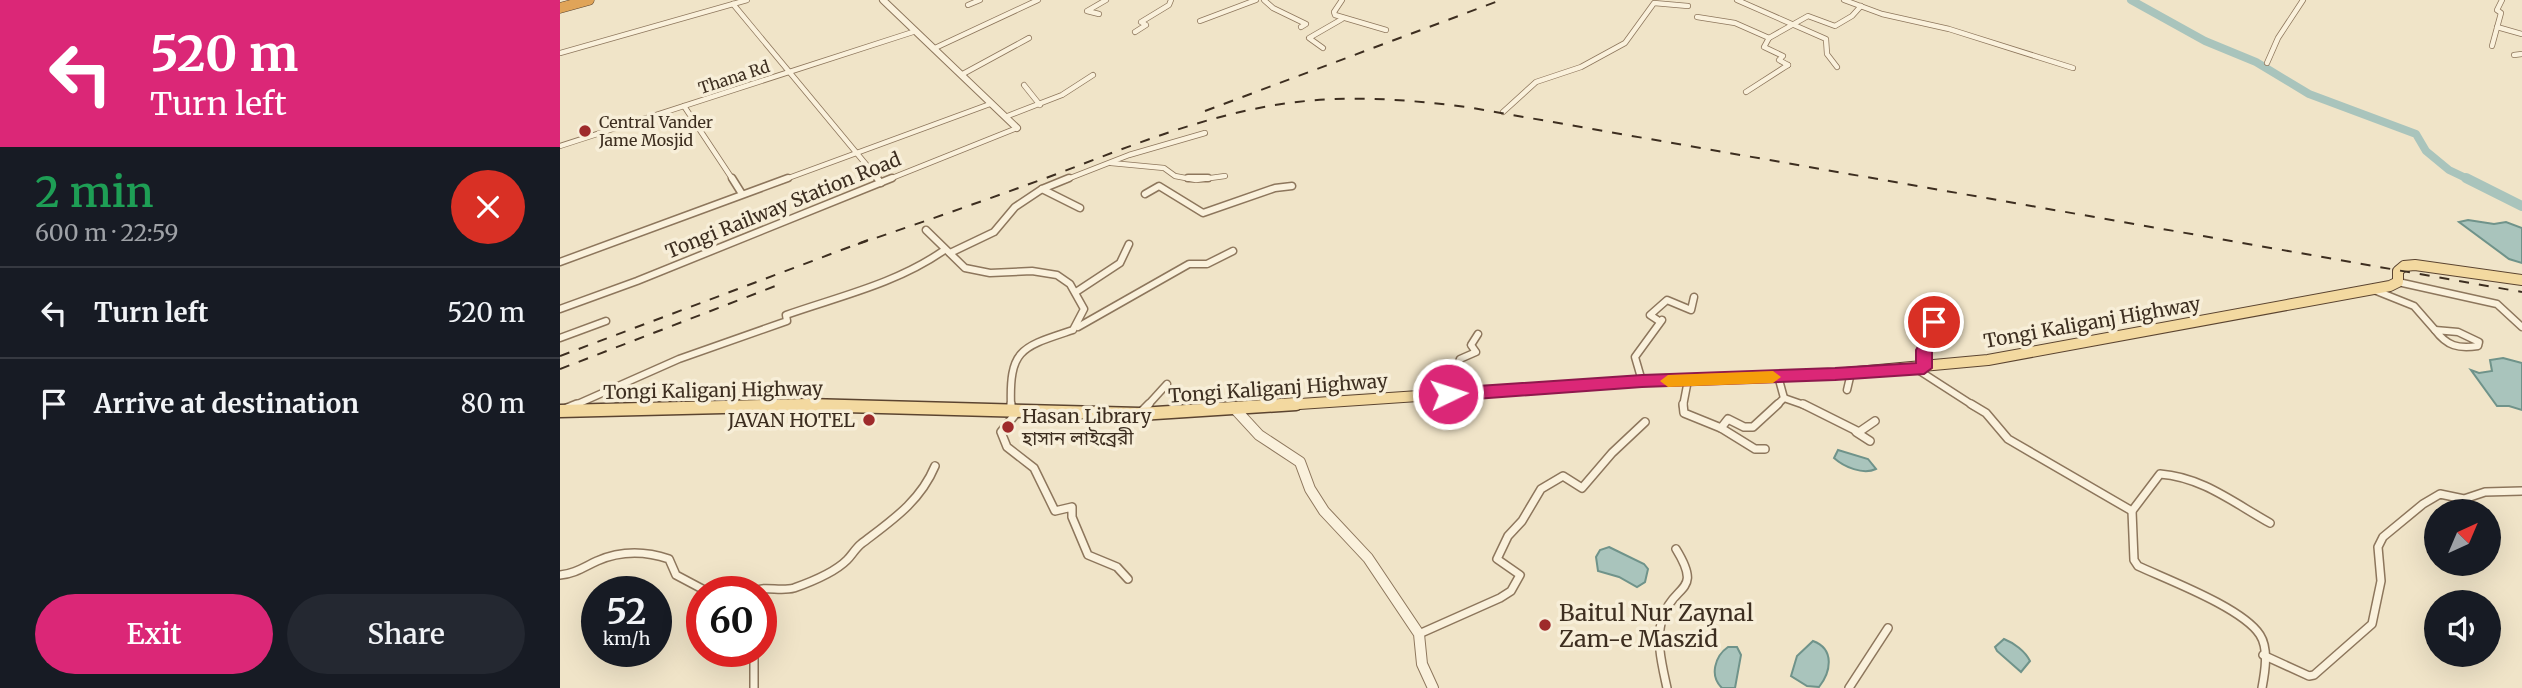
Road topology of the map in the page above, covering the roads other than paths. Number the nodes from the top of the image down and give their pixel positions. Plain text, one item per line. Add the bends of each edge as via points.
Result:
1 (589, 0) edge
2 (747, 0) edge
3 (883, 0) edge
4 (980, 0) edge
5 (1038, 0) edge
6 (1106, 0) edge
7 (1256, 0) edge
8 (1264, 0) edge
9 (1342, 0) edge
10 (1844, 0) edge
11 (2303, 0) edge
12 (2502, 0) edge
13 (1168, 1) edge
14 (1646, 1) edge
15 (1741, 1) edge
16 (733, 4) junction
17 (1653, 4) junction
18 (968, 5) dead end
19 (1688, 6) dead end
20 (1861, 6) junction
21 (560, 8) edge
22 (1099, 14) dead end
23 (1697, 17) dead end
24 (1342, 19) junction
25 (1200, 21) dead end
26 (1793, 24) junction
27 (2498, 25) junction
28 (1301, 27) dead end
29 (1386, 30) dead end
30 (916, 31) junction
31 (1135, 32) dead end
32 (2522, 32) edge
33 (1029, 38) dead end
34 (1769, 38) junction
35 (2492, 46) dead end
36 (1323, 47) dead end
37 (935, 48) junction
38 (560, 53) edge
39 (2522, 54) edge
40 (2514, 55) dead end
41 (2267, 63) dead end
42 (1837, 67) dead end
43 (2073, 68) dead end
44 (789, 72) junction
45 (961, 75) junction
46 (1093, 75) dead end
47 (1024, 85) dead end
48 (1746, 92) dead end
49 (990, 104) junction
50 (1040, 105) junction
51 (684, 106) junction
52 (1503, 112) dead end
53 (1004, 117) junction
54 (1017, 128) joint
55 (1205, 133) dead end
56 (560, 146) edge
57 (855, 152) junction
58 (1109, 162) junction
59 (1225, 176) dead end
60 (881, 183) junction
61 (1292, 186) dead end
62 (1042, 189) junction
63 (742, 194) junction
64 (1145, 194) dead end
65 (1080, 208) dead end
66 (926, 230) dead end
67 (1129, 244) dead end
68 (1233, 251) dead end
69 (947, 252) junction
70 (560, 262) edge
71 (2522, 280) edge
72 (2398, 282) junction
73 (2372, 289) junction
74 (1076, 292) junction
75 (1694, 297) dead end
76 (1936, 303) dead end
77 (560, 309) edge
78 (606, 321) dead end
79 (2522, 327) edge
80 (1073, 330) junction
81 (2433, 330) junction
82 (1478, 334) dead end
83 (560, 338) edge
84 (1920, 368) junction
85 (1851, 373) junction
86 (1778, 376) junction
87 (1688, 380) junction
88 (1642, 381) junction
89 (1167, 384) dead end
90 (1847, 390) dead end
91 (1448, 394) junction
92 (1784, 398) junction
93 (1235, 409) junction
94 (560, 411) edge
95 (1014, 411) junction
96 (1140, 414) junction
97 (1875, 421) dead end
98 (1645, 422) dead end
99 (1721, 428) junction
100 (1854, 431) junction
101 (1870, 441) dead end
102 (1765, 449) dead end
103 (935, 466) dead end
104 (2522, 491) edge
105 (2132, 511) junction
106 (2270, 523) dead end
107 (1676, 548) dead end
108 (560, 575) edge
109 (1128, 579) dead end
110 (686, 580) edge
111 (777, 588) edge
112 (1888, 628) dead end
113 (1419, 634) junction
114 (2263, 654) junction
115 (754, 667) edge
116 (754, 688) edge
117 (1433, 688) edge
118 (1667, 688) edge
119 (1849, 688) edge
120 (2262, 688) edge

1 - 21 highway
2 - 16 street
3 - 30 street
4 - 18 street
5 - 37 street
6 - 22 street via 1087,11
7 - 25 street
8 - 28 street via 1306,24
9 - 24 street via 1334,12
10 - 20 street
11 - 41 street via 2278,35
12 - 27 street
13 - 31 street via 1171,3 1140,22 1146,25
14 - 17 street
15 - 26 street
16 - 38 street
16 - 44 street
17 - 19 street
17 - 52 street via 1640,27 1620,47 1574,72 1536,82
20 - 26 street via 1835,26 1809,16
20 - 43 street
23 - 34 street via 1735,23
24 - 29 street
24 - 36 street via 1309,37
26 - 34 street
26 - 42 street via 1827,40 1824,51
27 - 32 street
27 - 35 street
30 - 37 street
30 - 44 street, Thana Rd
33 - 45 street
34 - 48 street via 1764,47 1783,56 1779,60 1788,65
37 - 45 street
39 - 40 street
44 - 51 street, Thana Rd
44 - 57 street
45 - 49 street
46 - 50 street
47 - 50 street
49 - 53 street
49 - 57 street
50 - 53 street
51 - 56 street, Thana Rd
51 - 63 street
53 - 54 street
54 - 60 street, Tongi Railway Station Road
55 - 58 street
57 - 60 street
57 - 63 street
58 - 59 street via 1164,168 1175,176 1196,180
58 - 62 street
60 - 77 street, Tongi Railway Station Road
61 - 64 street via 1203,213 1159,186
62 - 65 street
62 - 69 street via 1015,207 995,232
63 - 70 street
66 - 69 street
67 - 74 street via 1120,264
68 - 80 street via 1207,264 1189,264
69 - 74 street via 974,271 1053,274 1068,281
69 - 94 street via 888,282 786,315 787,321 679,359
71 - 72 main road, Tongi Kaliganj Highway via 2415,265 2398,271
72 - 73 main road, Tongi Kaliganj Highway
72 - 79 street via 2497,304
73 - 81 street via 2412,305
73 - 84 main road, Tongi Kaliganj Highway via 1988,360
74 - 80 street via 1084,309
75 - 88 street via 1690,310 1667,300 1650,315 1660,321 1635,357
76 - 84 street via 1932,307 1936,329
78 - 83 street
80 - 95 street via 1041,341 1020,358 1010,374
81 - 81 street via 2445,343 2478,346 2475,338
82 - 91 street via 1471,345 1476,352 1460,359
84 - 85 main road, Tongi Kaliganj Highway
84 - 105 street via 1986,412 2008,439
85 - 86 main road, Tongi Kaliganj Highway
85 - 90 street
86 - 87 main road, Tongi Kaliganj Highway
86 - 92 street
87 - 88 main road, Tongi Kaliganj Highway
87 - 99 street via 1684,413
88 - 91 main road, Tongi Kaliganj Highway
89 - 96 street
91 - 93 main road, Tongi Kaliganj Highway
92 - 99 street via 1753,427 1728,419
92 - 100 street via 1806,402
93 - 96 main road, Tongi Kaliganj Highway
93 - 113 street via 1259,435 1300,462 1324,511 1368,558
94 - 95 main road, Tongi Kaliganj Highway via 808,405
95 - 96 main road, Tongi Kaliganj Highway
95 - 109 street via 1001,432 1004,442 1034,468 1055,511 1072,507 1088,555 1117,567
97 - 100 street via 1862,432
98 - 113 street via 1582,488 1563,476 1541,489 1497,559 1521,575 1517,584 1494,603
99 - 102 street via 1755,449
100 - 101 street
103 - 111 street via 910,506 846,561 818,578 790,589
104 - 114 street via 2486,492 2464,499 2440,494 2383,537 2378,547 2381,581 2372,624 2314,675
105 - 106 street via 2160,474 2170,474 2225,496
105 - 114 street via 2138,566 2255,628
107 - 118 street via 1688,569 1686,584 1663,616 1659,652
108 - 110 street via 604,558 656,553 669,559 676,575
112 - 119 street
113 - 117 street via 1422,664
114 - 120 street
115 - 116 street

